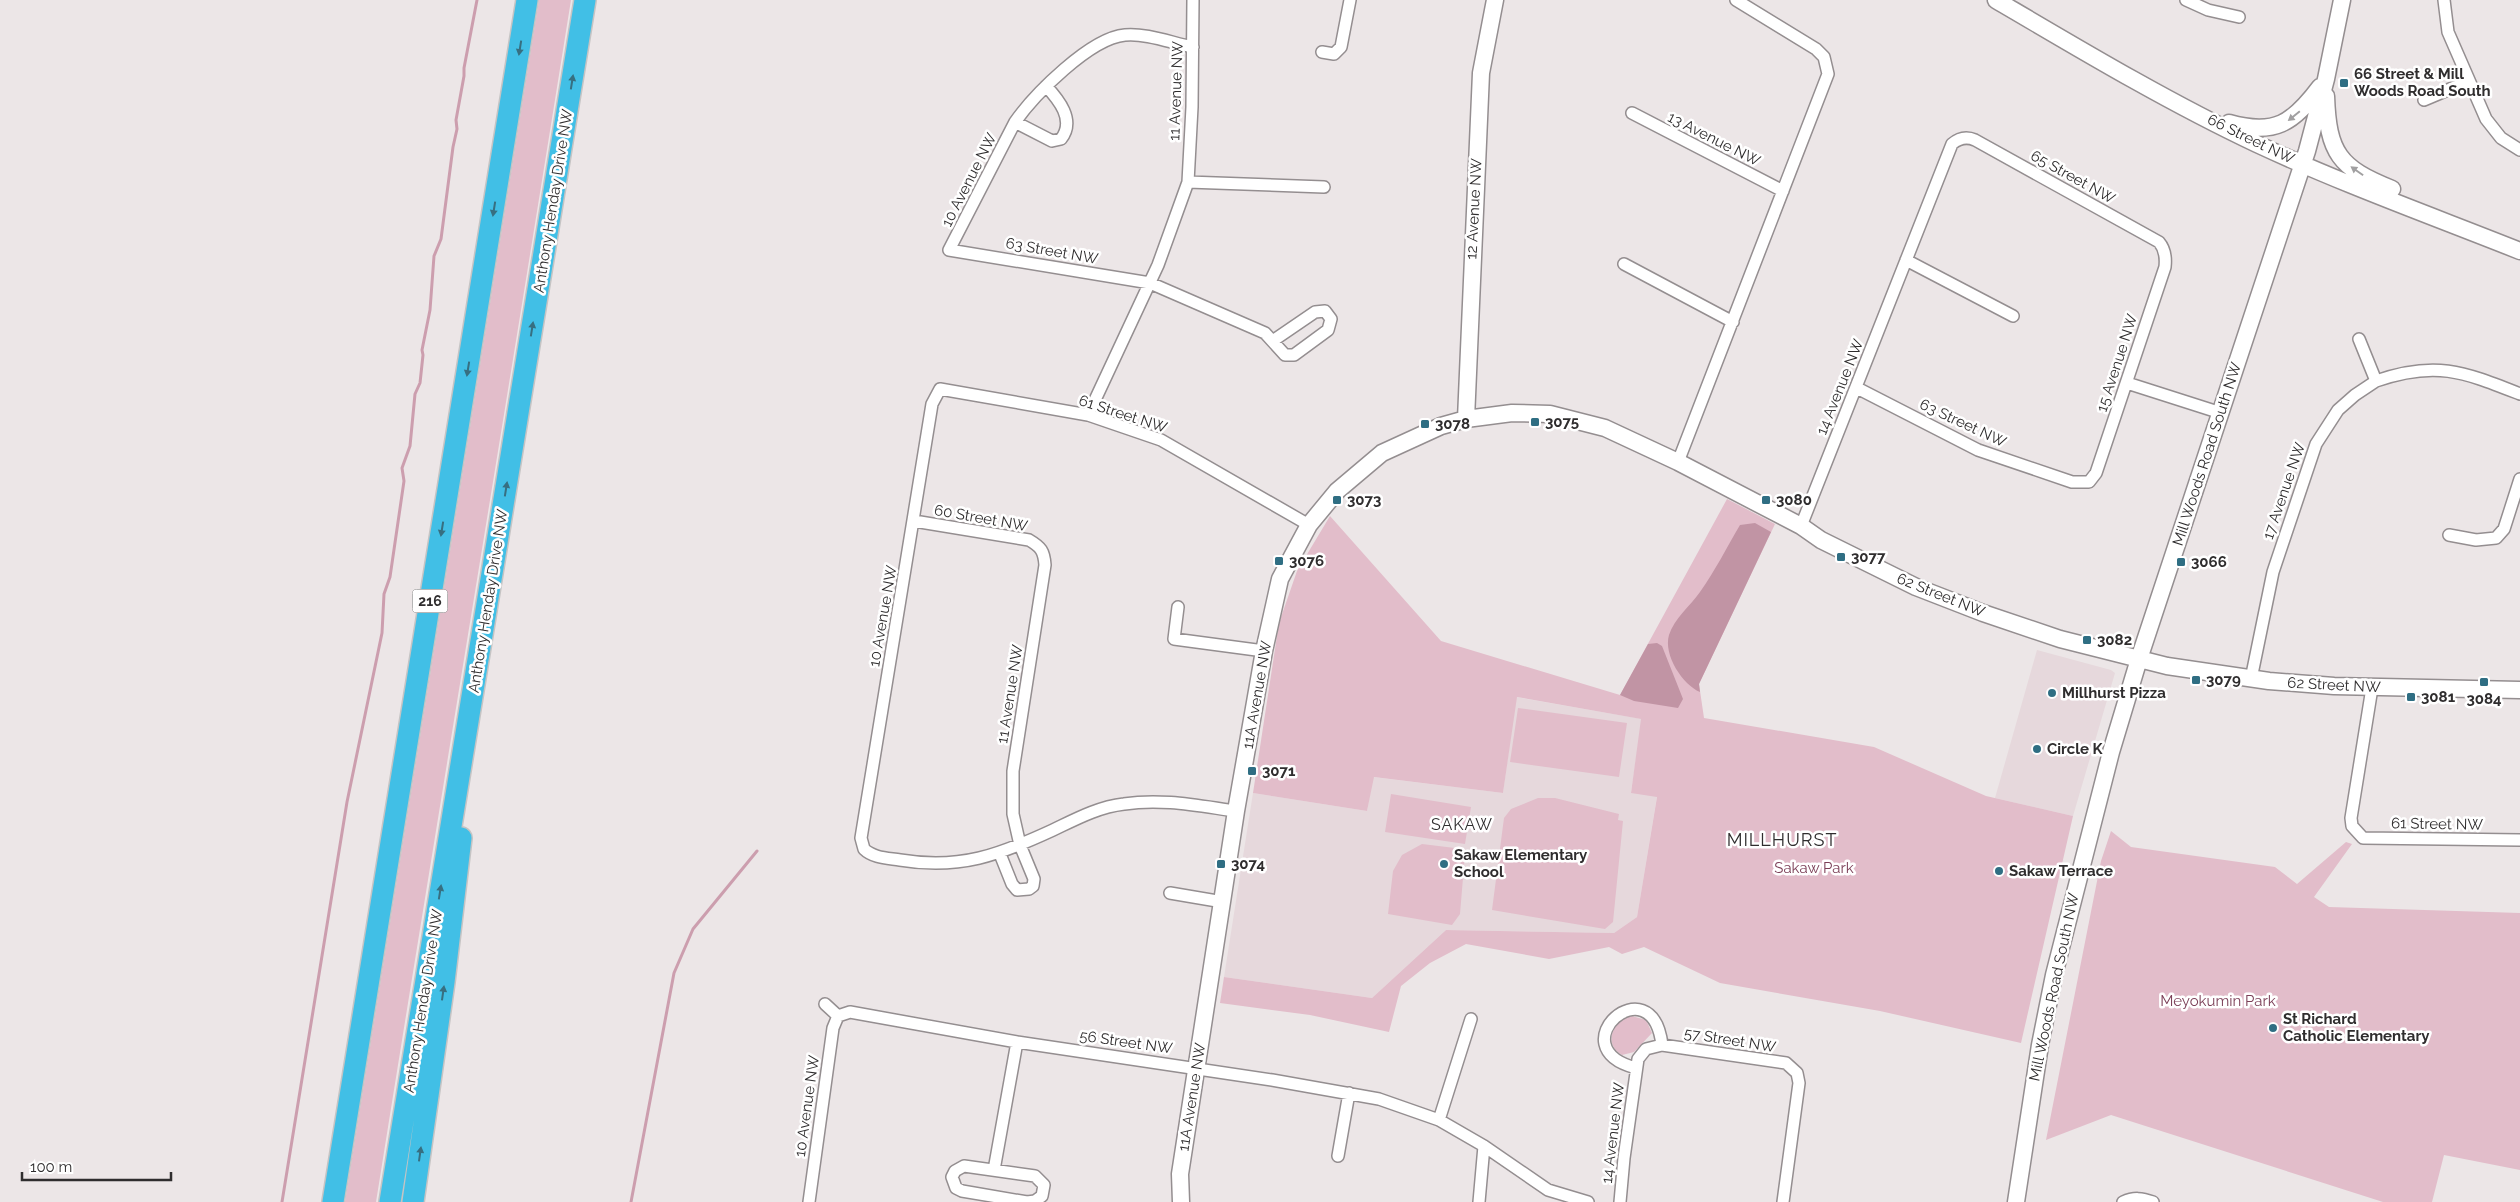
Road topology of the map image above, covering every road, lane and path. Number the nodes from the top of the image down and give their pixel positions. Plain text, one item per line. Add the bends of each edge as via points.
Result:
1 (527, 0) edge
2 (585, 0) edge
3 (1193, 0) edge
4 (1350, 0) edge
5 (1495, 0) edge
6 (1736, 0) edge
7 (1996, 0) edge
8 (2186, 0) edge
9 (2342, 0) edge
10 (2444, 0) edge
11 (2239, 17) dead end
12 (1193, 47) junction
13 (1322, 52) dead end
14 (2326, 79) junction
15 (2469, 81) junction
16 (1046, 86) junction
17 (2424, 100) dead end
18 (2194, 110) junction
19 (1632, 113) dead end
20 (1015, 122) junction
21 (1962, 138) joint
22 (2520, 150) edge
23 (2302, 164) junction
24 (1188, 182) junction
25 (1324, 187) dead end
26 (1783, 191) junction
27 (2427, 214) junction
28 (949, 250) joint
29 (2520, 250) edge
30 (2164, 251) joint
31 (1906, 260) junction
32 (1624, 264) dead end
33 (1150, 283) junction
34 (2013, 316) dead end
35 (1733, 322) junction
36 (2359, 339) dead end
37 (1274, 340) junction
38 (2376, 381) junction
39 (2127, 383) junction
40 (1857, 388) junction
41 (940, 389) joint
42 (2520, 394) edge
43 (2221, 413) junction
44 (1088, 415) junction
45 (1466, 419) junction
46 (1678, 462) junction
47 (2520, 479) edge
48 (2089, 482) joint
49 (914, 521) junction
50 (1308, 524) junction
51 (1801, 526) junction
52 (2449, 536) dead end
53 (1041, 548) joint
54 (1178, 607) dead end
55 (1264, 651) junction
56 (2139, 659) junction
57 (2251, 679) junction
58 (2372, 688) junction
59 (2520, 690) edge
60 (465, 744) junction
61 (1236, 811) junction
62 (2520, 840) edge
63 (1020, 845) junction
64 (1000, 854) junction
65 (1170, 893) dead end
66 (1223, 902) junction
67 (825, 1004) dead end
68 (838, 1016) junction
69 (1472, 1019) dead end
70 (1611, 1020) joint
71 (1017, 1042) junction
72 (1662, 1045) junction
73 (1637, 1063) junction
74 (1196, 1068) junction
75 (1349, 1093) junction
76 (1439, 1120) junction
77 (1484, 1146) junction
78 (1338, 1156) dead end
79 (994, 1170) junction
80 (391, 1201) edge
81 (333, 1202) edge
82 (413, 1202) edge
83 (809, 1202) edge
84 (1181, 1202) edge
85 (1478, 1202) edge
86 (1588, 1202) edge
87 (1620, 1202) edge
88 (1783, 1202) edge
89 (2016, 1202) edge
90 (2123, 1202) edge
91 (2153, 1202) edge

1 -> 81 highway, 216
60 -> 2 highway, Anthony Henday Drive NW
3 - 12 street, 11 Avenue NW
4 - 13 street via 1341,47 1334,54
5 - 45 street, 12 Avenue NW via 1481,73
6 - 26 street via 1816,49 1827,64 1825,81
7 - 18 street, 66 Street NW
8 - 11 street via 2208,10
9 - 14 street, Mill Woods Road South NW
10 - 15 street via 2448,32
12 - 16 street, 10 Avenue NW via 1124,35 1098,44
12 - 24 street, 11 Avenue NW
14 -> 18 street via 2300,112 2276,126 2248,128
14 - 23 street, Mill Woods Road South NW
27 -> 14 street via 2410,196 2357,173 2335,149 2328,131
15 - 17 street
15 - 22 street via 2490,127
16 - 20 street, 10 Avenue NW
16 - 20 street, 10 Avenue NW via 1064,109 1066,127 1061,139 1052,141
18 - 23 street, 66 Street NW via 2256,144
19 - 26 street, 13 Avenue NW
20 - 28 street, 10 Avenue NW
21 - 30 street, 65 Street NW via 1975,140 2159,242
21 - 31 street, 14 Avenue NW via 1952,144
23 - 27 street, 66 Street NW
23 - 43 street, Mill Woods Road South NW
24 - 25 street
24 - 33 street, 11 Avenue NW
26 - 35 street
27 - 29 street, 66 Street NW
28 - 33 street, 63 Street NW
30 - 39 street, 15 Avenue NW via 2164,267
31 - 34 street
31 - 40 street, 14 Avenue NW
32 - 35 street
33 - 37 street via 1265,333
33 - 44 street, 11 Avenue NW
35 - 46 street
36 - 38 street
37 - 37 street via 1282,353 1294,355 1328,330 1331,318 1324,312 1315,312
38 - 42 street via 2418,370 2442,370 2471,375
38 - 57 street, 17 Avenue NW via 2338,410 2316,444 2273,572
39 - 43 street
39 - 48 street, 15 Avenue NW via 2096,473
40 - 48 street, 63 Street NW via 1978,450 2072,482
40 - 51 street, 14 Avenue NW
41 - 44 street, 61 Street NW
41 - 49 street, 10 Avenue NW via 932,404
43 - 56 street, Mill Woods Road South NW
44 - 50 street, 61 Street NW via 1161,440
45 - 46 street, 62 Street NW via 1512,412 1550,414 1631,438
45 - 50 street, 62 Street NW via 1426,432 1382,453 1336,491
46 - 51 street, 62 Street NW
47 - 52 street via 2504,529 2496,538 2481,540
49 - 53 street, 60 Street NW via 1029,540
49 - 64 street, 10 Avenue NW via 861,838 864,849 876,856 940,864
50 - 55 street, 11A Avenue NW via 1280,579
51 - 56 street, 62 Street NW via 1821,540 1916,587 2060,639
53 - 63 street, 11 Avenue NW via 1046,565 1013,771 1013,814
54 - 55 street via 1174,639
55 - 61 street, 11A Avenue NW
56 - 57 street, 62 Street NW via 2186,670
56 - 89 street, Mill Woods Road South NW via 2089,832 2054,975
57 - 58 street, 62 Street NW
58 - 59 street, 62 Street NW
58 - 62 street, 61 Street NW via 2351,818 2356,832 2363,838
80 -> 60 highway, Anthony Henday Drive NW
82 -> 60 highway via 460,860
61 - 63 street via 1165,801 1124,804 1098,810
61 - 66 street, 11A Avenue NW
63 - 64 street
63 - 64 street, 11 Avenue NW via 1034,879 1029,889 1018,890 1012,884
65 - 66 street
66 - 74 street, 11A Avenue NW
67 - 68 street
68 - 71 street, 56 Street NW via 850,1012
68 - 83 street, 10 Avenue NW via 833,1028
69 - 76 street
70 - 72 street, 57 Street NW via 1626,1010 1644,1011 1656,1022
70 - 73 street, 14 Avenue NW via 1604,1038 1608,1052 1619,1062
71 - 74 street, 56 Street NW
71 - 79 street
72 - 73 street, 57 Street NW via 1649,1047
72 - 88 street, 57 Street NW via 1786,1063 1797,1073 1799,1083
73 - 87 street, 14 Avenue NW
74 - 75 street, 56 Street NW
74 - 84 street, 11A Avenue NW via 1180,1174
75 - 76 street, 56 Street NW via 1379,1099
75 - 78 street
76 - 77 street, 56 Street NW
77 - 85 street
77 - 86 street, 56 Street NW via 1548,1190
79 - 79 street via 964,1166 955,1171 953,1182 962,1191 1027,1202 1042,1196 1044,1185 1035,1176
90 - 91 street via 2142,1198

